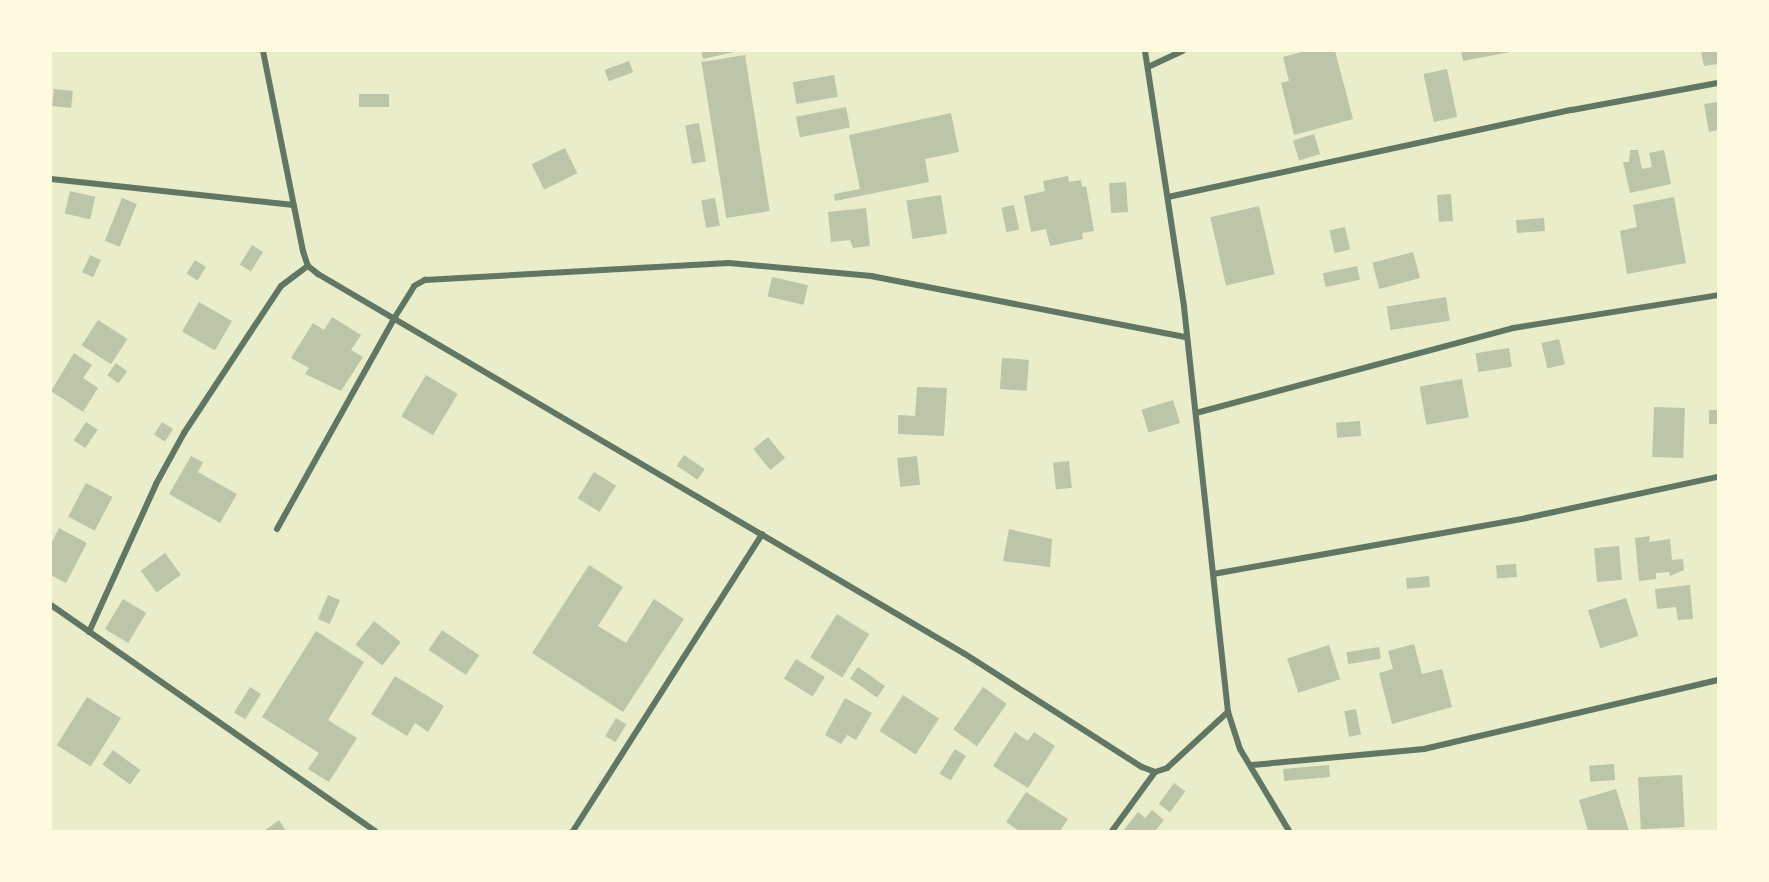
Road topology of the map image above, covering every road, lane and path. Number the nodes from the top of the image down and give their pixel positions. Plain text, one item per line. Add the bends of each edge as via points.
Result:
1 (264, 51) edge
2 (1145, 51) edge
3 (1183, 51) edge
4 (1148, 67) junction
5 (1718, 83) edge
6 (51, 179) edge
7 (1168, 197) junction
8 (294, 206) junction
9 (308, 266) junction
10 (1718, 295) edge
11 (395, 317) junction
12 (1186, 337) junction
13 (1196, 413) junction
14 (1718, 477) edge
15 (277, 529) dead end
16 (762, 534) junction
17 (1213, 574) junction
18 (51, 605) edge
19 (89, 632) junction
20 (1718, 680) edge
21 (1228, 712) junction
22 (1252, 765) junction
23 (1155, 772) junction
24 (375, 831) edge
25 (573, 831) edge
26 (1112, 831) edge
27 (1289, 831) edge

1 - 8 street
2 - 4 street
3 - 4 street
4 - 7 street
5 - 7 street via 1572,110
6 - 8 street
7 - 12 street
8 - 9 street
9 - 11 street
9 - 19 street via 281,286 190,424 156,484
10 - 13 street via 1513,328
11 - 12 street via 414,286 425,280 729,263 871,276
11 - 15 street
11 - 16 street
12 - 13 street
13 - 17 street
14 - 17 street via 1526,518
16 - 23 street
16 - 25 street
17 - 21 street
18 - 19 street
19 - 24 street
20 - 22 street via 1424,749
21 - 22 street via 1240,749
21 - 23 street via 1167,768
22 - 27 street
23 - 26 street

